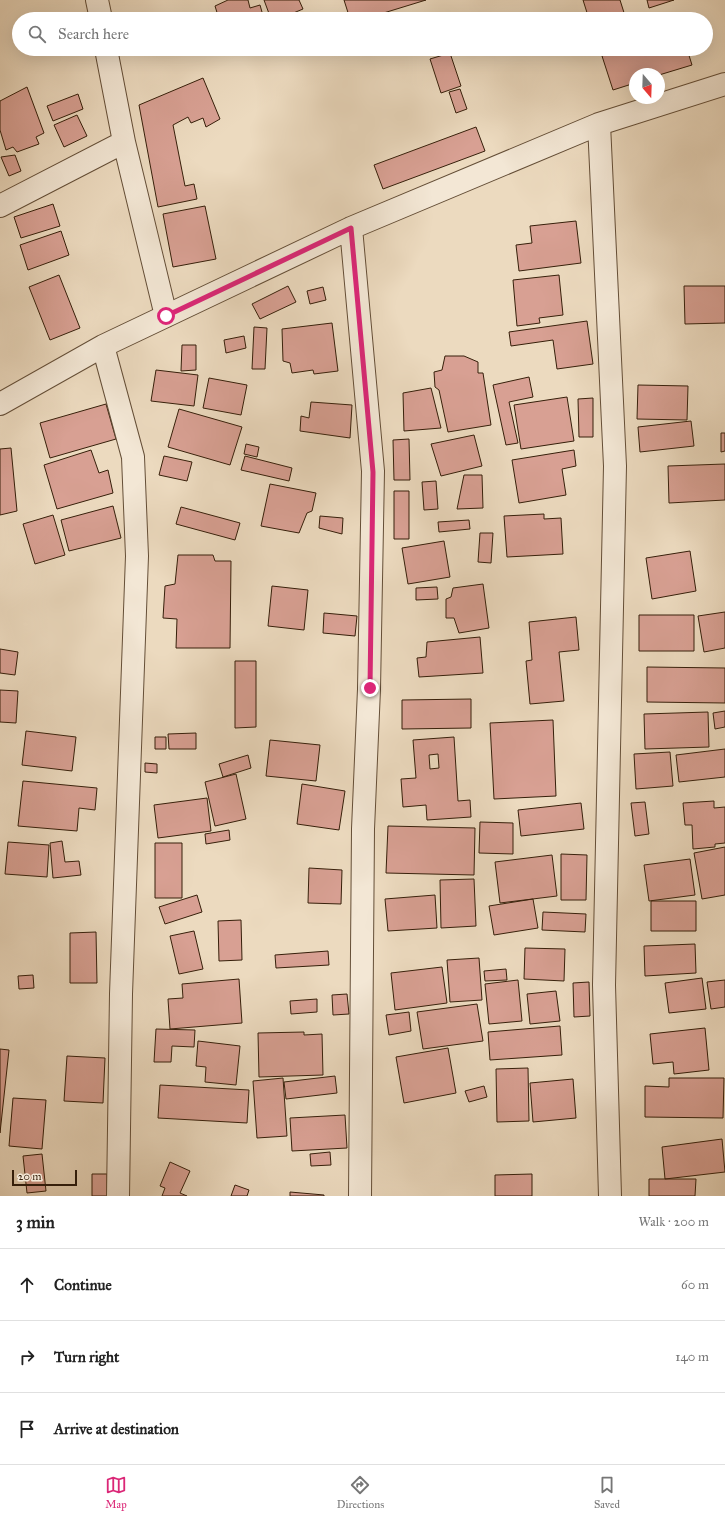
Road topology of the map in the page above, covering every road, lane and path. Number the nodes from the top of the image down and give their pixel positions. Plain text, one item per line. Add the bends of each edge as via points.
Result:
1 (97, 0) edge
2 (100, 12) edge
3 (107, 56) edge
4 (725, 84) edge
5 (599, 124) junction
6 (124, 142) junction
7 (0, 206) edge
8 (351, 228) junction
9 (166, 316) junction
10 (103, 346) junction
11 (0, 404) edge
12 (118, 1196) edge
13 (360, 1196) edge
14 (610, 1196) edge

1 - 2 street
3 - 6 street
4 - 5 street
5 - 8 street
5 - 14 street via 615,466 604,985
6 - 7 street
6 - 9 street
8 - 9 street
8 - 13 street via 373,472 370,688 363,829
9 - 10 street
10 - 11 street
10 - 12 street via 133,457 137,556 121,986

